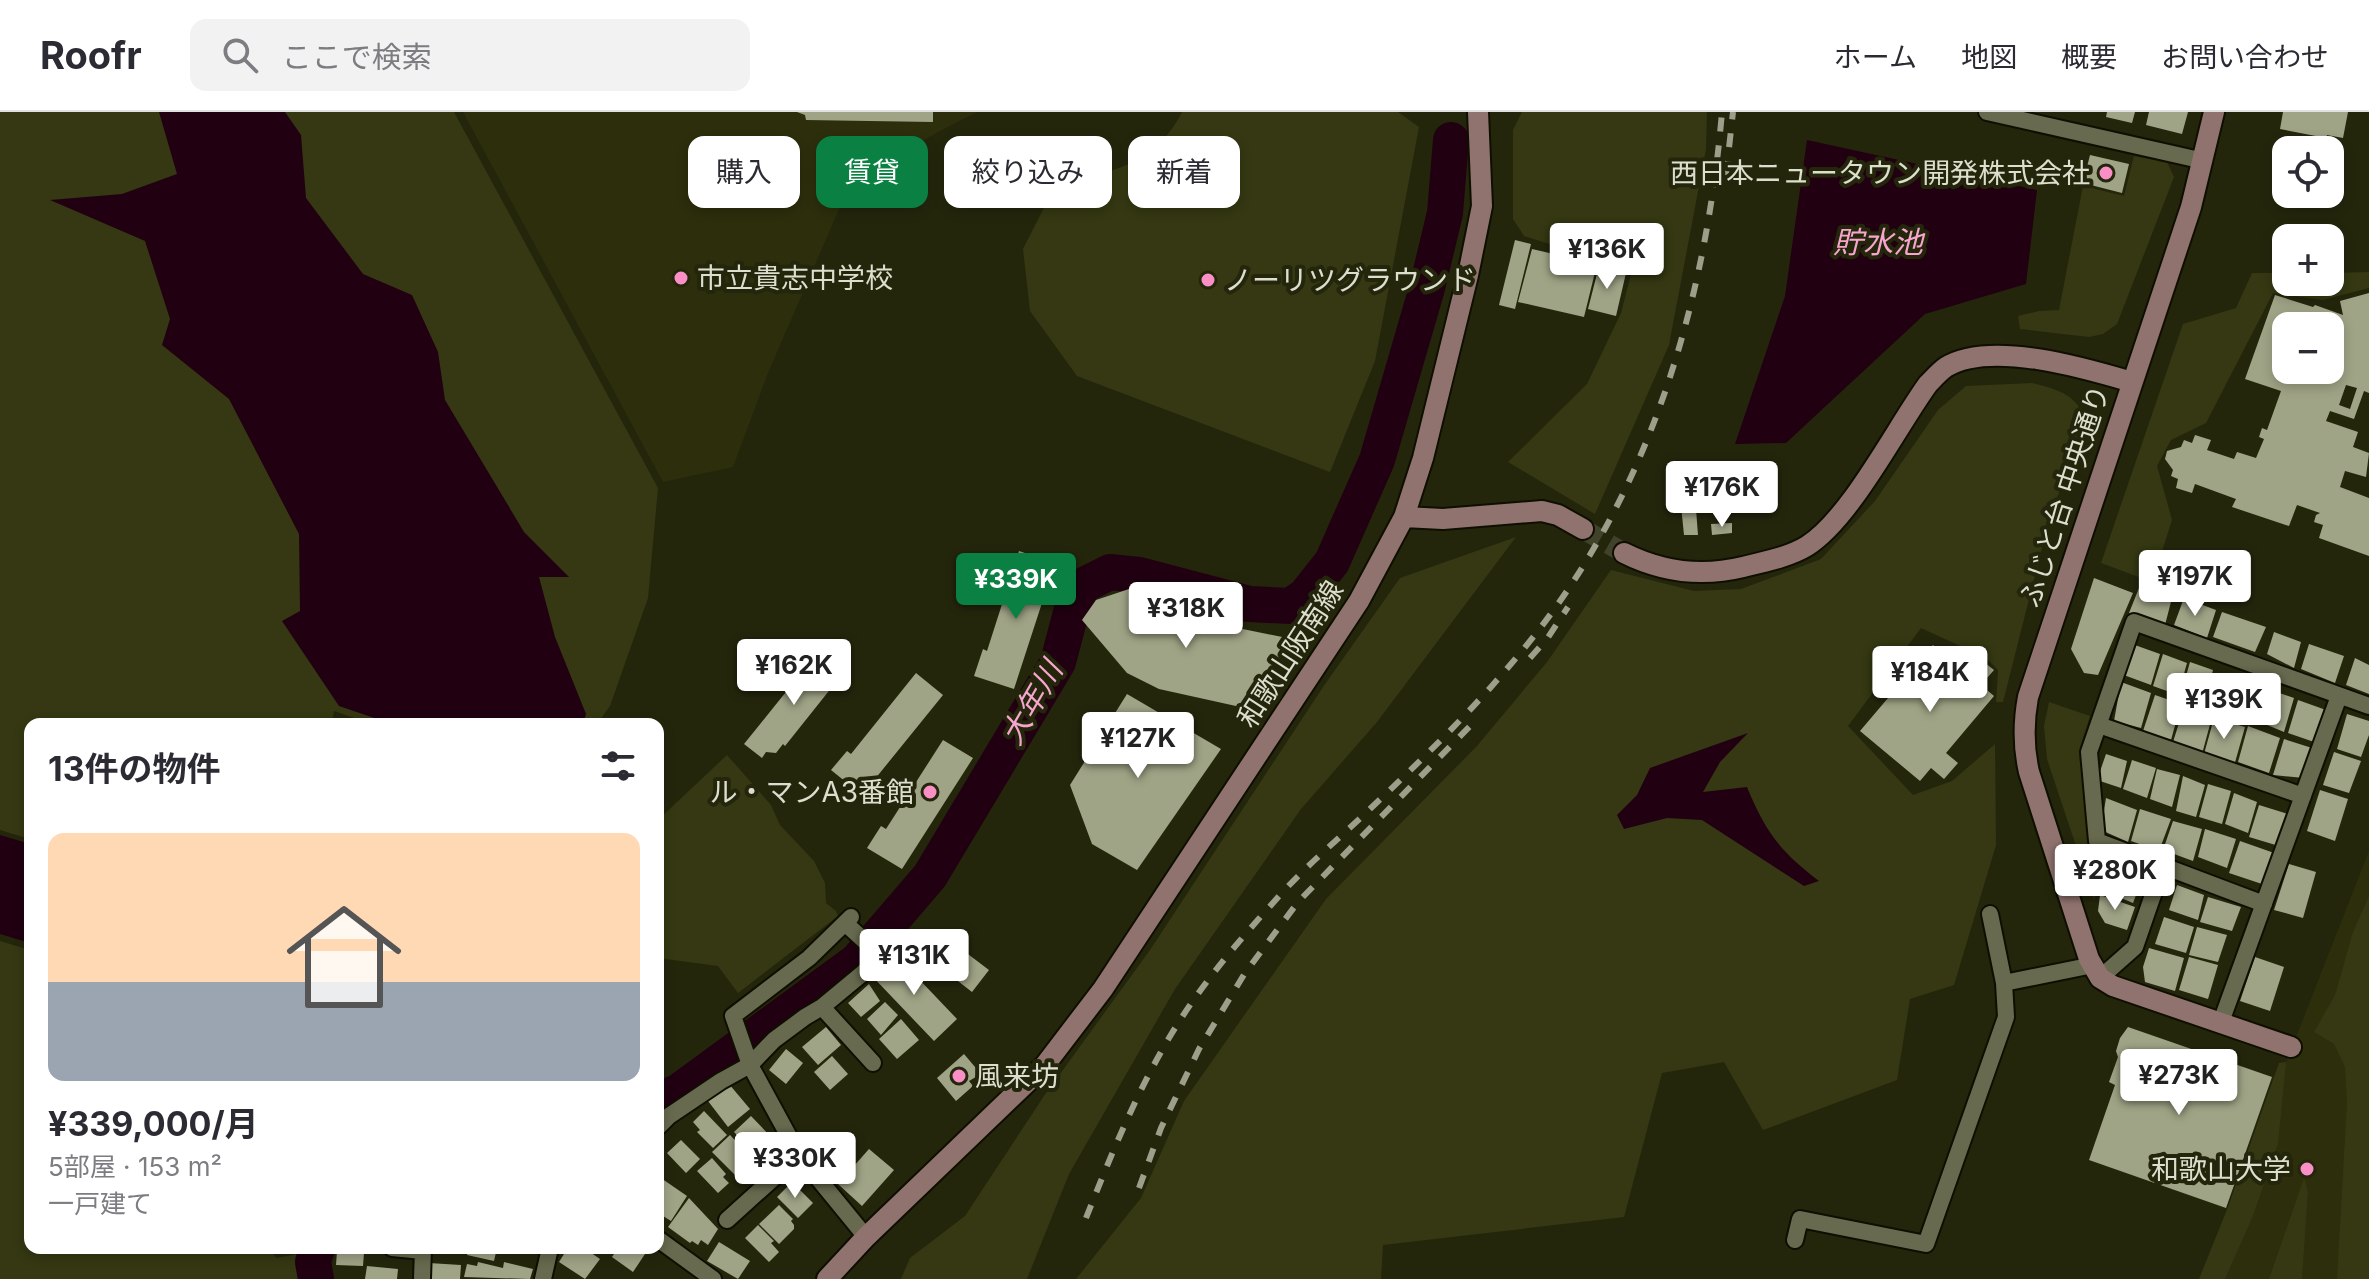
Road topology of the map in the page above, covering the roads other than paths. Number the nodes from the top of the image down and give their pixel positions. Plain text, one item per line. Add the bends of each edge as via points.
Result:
1 (1478, 112) edge
2 (1987, 112) edge
3 (2214, 112) edge
4 (2204, 161) junction
5 (2132, 382) junction
6 (1404, 517) junction
7 (1583, 529) tunnel mouth
8 (1624, 553) tunnel mouth
9 (2339, 696) junction
10 (2369, 706) edge
11 (2099, 725) junction
12 (2303, 796) junction
13 (2163, 866) junction
14 (2264, 904) junction
15 (1990, 914) dead end
16 (2096, 972) junction
17 (2004, 983) junction
18 (822, 1007) junction
19 (2221, 1022) junction
20 (2291, 1047) dead end
21 (749, 1062) junction
22 (873, 1063) dead end
23 (664, 1122) edge
24 (799, 1155) junction
25 (727, 1220) dead end
26 (866, 1237) junction
27 (1795, 1240) dead end
28 (664, 1243) edge
29 (423, 1254) edge
30 (549, 1254) edge
31 (422, 1279) edge
32 (543, 1279) edge
33 (713, 1279) edge
34 (827, 1279) edge

1 - 6 street, 和歌山阪南線 via 1482,206 1423,458
2 - 4 street
3 - 4 street, ふじと台 中央通り
4 - 5 street, ふじと台 中央通り
5 - 8 street via 2061,363 1973,357 1946,367 1928,384 1832,523 1807,546 1721,572 1675,571
5 - 16 street, ふじと台 中央通り via 2036,669 2023,726 2029,772
6 - 7 street via 1542,511
6 - 26 street, 和歌山阪南線 via 1359,601 1103,989 1045,1065
9 - 10 street
9 - 11 street via 2134,622
9 - 12 street
11 - 12 street
11 - 13 street via 2089,752 2097,841
12 - 14 street
13 - 14 street
13 - 16 street via 2135,947
14 - 19 street
15 - 17 street
16 - 17 street
16 - 19 street via 2113,986
17 - 27 street via 2006,1017 1926,1244 1800,1219
18 - 21 street
18 - 21 street via 885,950 848,920 809,958 733,1016
18 - 22 street
19 - 20 street
21 - 23 street
21 - 24 street
24 - 25 street
24 - 26 street
26 - 34 street, 和歌山阪南線
28 - 33 street
29 - 31 street
30 - 32 street

